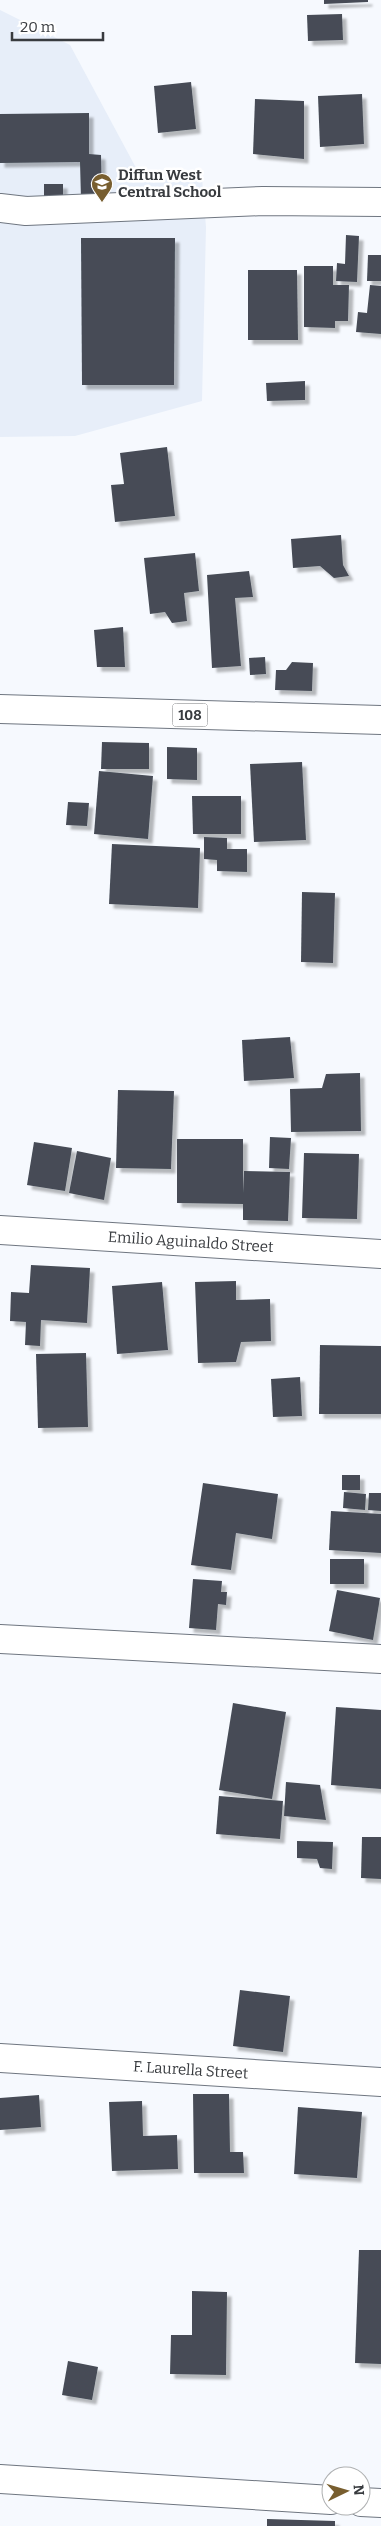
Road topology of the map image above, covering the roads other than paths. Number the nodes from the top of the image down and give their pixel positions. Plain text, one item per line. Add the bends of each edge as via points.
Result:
1 (381, 202) edge
2 (0, 208) edge
3 (0, 709) edge
4 (381, 720) edge
5 (0, 1230) edge
6 (381, 1254) edge
7 (0, 1639) edge
8 (381, 1659) edge
9 (0, 2058) edge
10 (381, 2082) edge
11 (0, 2479) edge
12 (321, 2499) edge

1 - 2 street via 263,201 26,211
3 - 4 street, 108
5 - 6 street, Emilio Aguinaldo Street
7 - 8 street
9 - 10 street, F. Laurella Street
11 - 12 street

